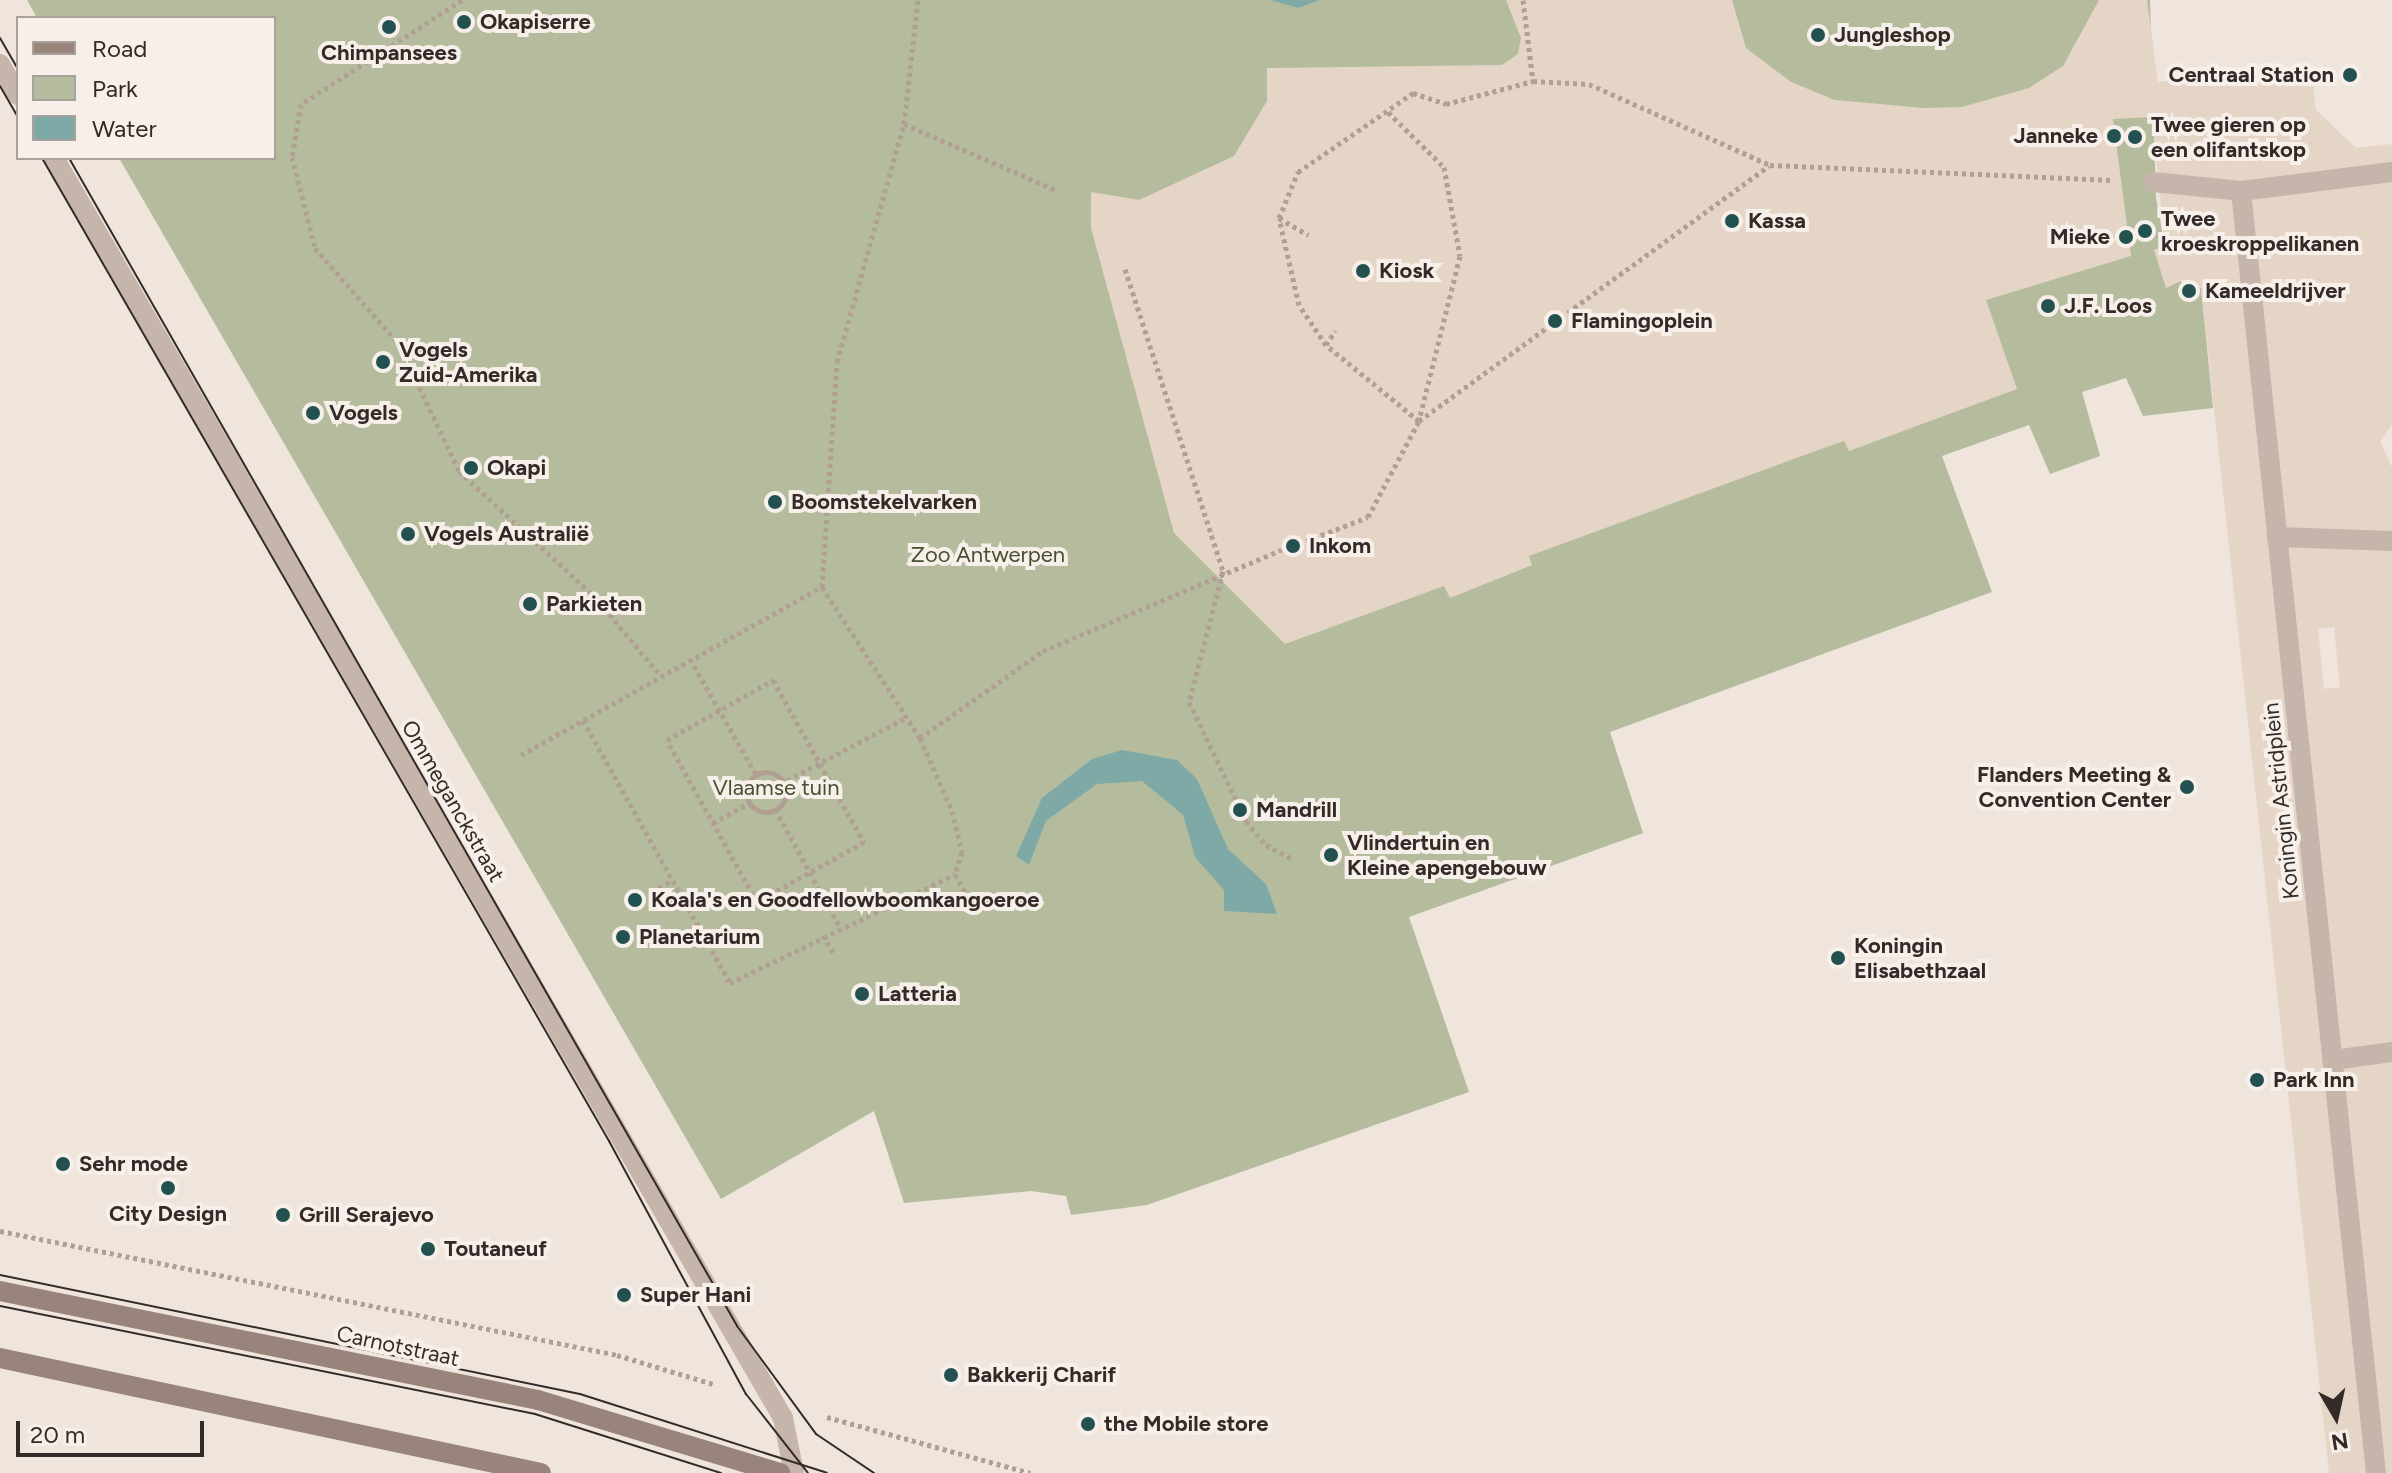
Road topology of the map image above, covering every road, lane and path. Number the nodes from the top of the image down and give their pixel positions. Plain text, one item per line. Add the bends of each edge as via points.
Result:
1 (462, 0) edge
2 (918, 0) edge
3 (1523, 0) edge
4 (0, 64) edge
5 (1533, 81) junction
6 (16, 92) edge
7 (1388, 112) junction
8 (904, 124) junction
9 (55, 160) edge
10 (1770, 165) junction
11 (2392, 172) edge
12 (2153, 182) joint
13 (1056, 190) dead end
14 (2241, 191) junction
15 (1279, 218) junction
16 (1309, 235) dead end
17 (1125, 269) dead end
18 (1335, 331) dead end
19 (1326, 345) junction
20 (1419, 421) junction
21 (2277, 537) junction
22 (1306, 541) dead end
23 (2392, 541) edge
24 (1281, 550) dead end
25 (1223, 571) junction
26 (822, 587) junction
27 (690, 659) junction
28 (660, 675) junction
29 (720, 709) junction
30 (907, 717) junction
31 (583, 720) junction
32 (920, 738) junction
33 (521, 755) dead end
34 (819, 762) junction
35 (757, 776) junction
36 (780, 784) junction
37 (753, 801) junction
38 (775, 809) junction
39 (713, 823) junction
40 (1292, 859) dead end
41 (811, 872) junction
42 (955, 874) junction
43 (673, 880) junction
44 (652, 892) dead end
45 (971, 903) dead end
46 (840, 927) junction
47 (823, 935) junction
48 (834, 954) dead end
49 (2392, 1052) edge
50 (2334, 1060) junction
51 (0, 1231) edge
52 (0, 1291) edge
53 (0, 1358) edge
54 (772, 1402) junction
55 (541, 1473) edge
56 (780, 1473) edge
57 (794, 1473) edge
58 (1030, 1473) edge
59 (2376, 1473) edge

1 - 28 path via 301,104 292,157 315,248 399,344 459,471 585,587
2 - 8 path
3 - 5 path
4 - 6 street
5 - 7 path via 1446,104 1413,93
5 - 10 path via 1589,84
7 - 15 path via 1298,172
7 - 20 path via 1444,167 1460,256
8 - 13 path
8 - 26 path via 837,362
9 - 54 street, Ommeganckstraat
10 - 12 path
10 - 20 path
11 - 14 street
12 - 14 street
14 - 21 street, Koningin Astridplein
15 - 16 path
15 - 19 path via 1299,305
17 - 25 path
18 - 19 path
19 - 20 path
20 - 22 path via 1368,517
21 - 23 street
21 - 50 street, Koningin Astridplein
24 - 25 path
25 - 32 path via 1043,651
25 - 40 path via 1189,702 1246,821 1266,845
26 - 27 path
26 - 30 path
27 - 28 path
27 - 29 path
28 - 31 path
29 - 34 path via 773,680
29 - 35 path
29 - 39 path via 667,740
30 - 32 path
30 - 34 path
31 - 33 path
31 - 43 path
32 - 42 path via 952,811 962,852
34 - 36 path
34 - 41 path via 864,842
35 - 36 path via 772,767
35 - 37 path via 743,782
36 - 38 path via 790,800
37 - 38 path via 761,816
37 - 39 path
38 - 41 path
39 - 41 path via 757,902
41 - 46 path
42 - 45 path
42 - 46 path
43 - 44 path
43 - 47 path via 730,983
46 - 47 path
47 - 48 path
49 - 50 street
50 - 59 street, Koningin Astridplein
51 - 54 path via 617,1355
52 - 56 main road, Carnotstraat via 538,1400
53 - 55 main road
54 - 57 street, Ommeganckstraat via 783,1418
54 - 58 path

